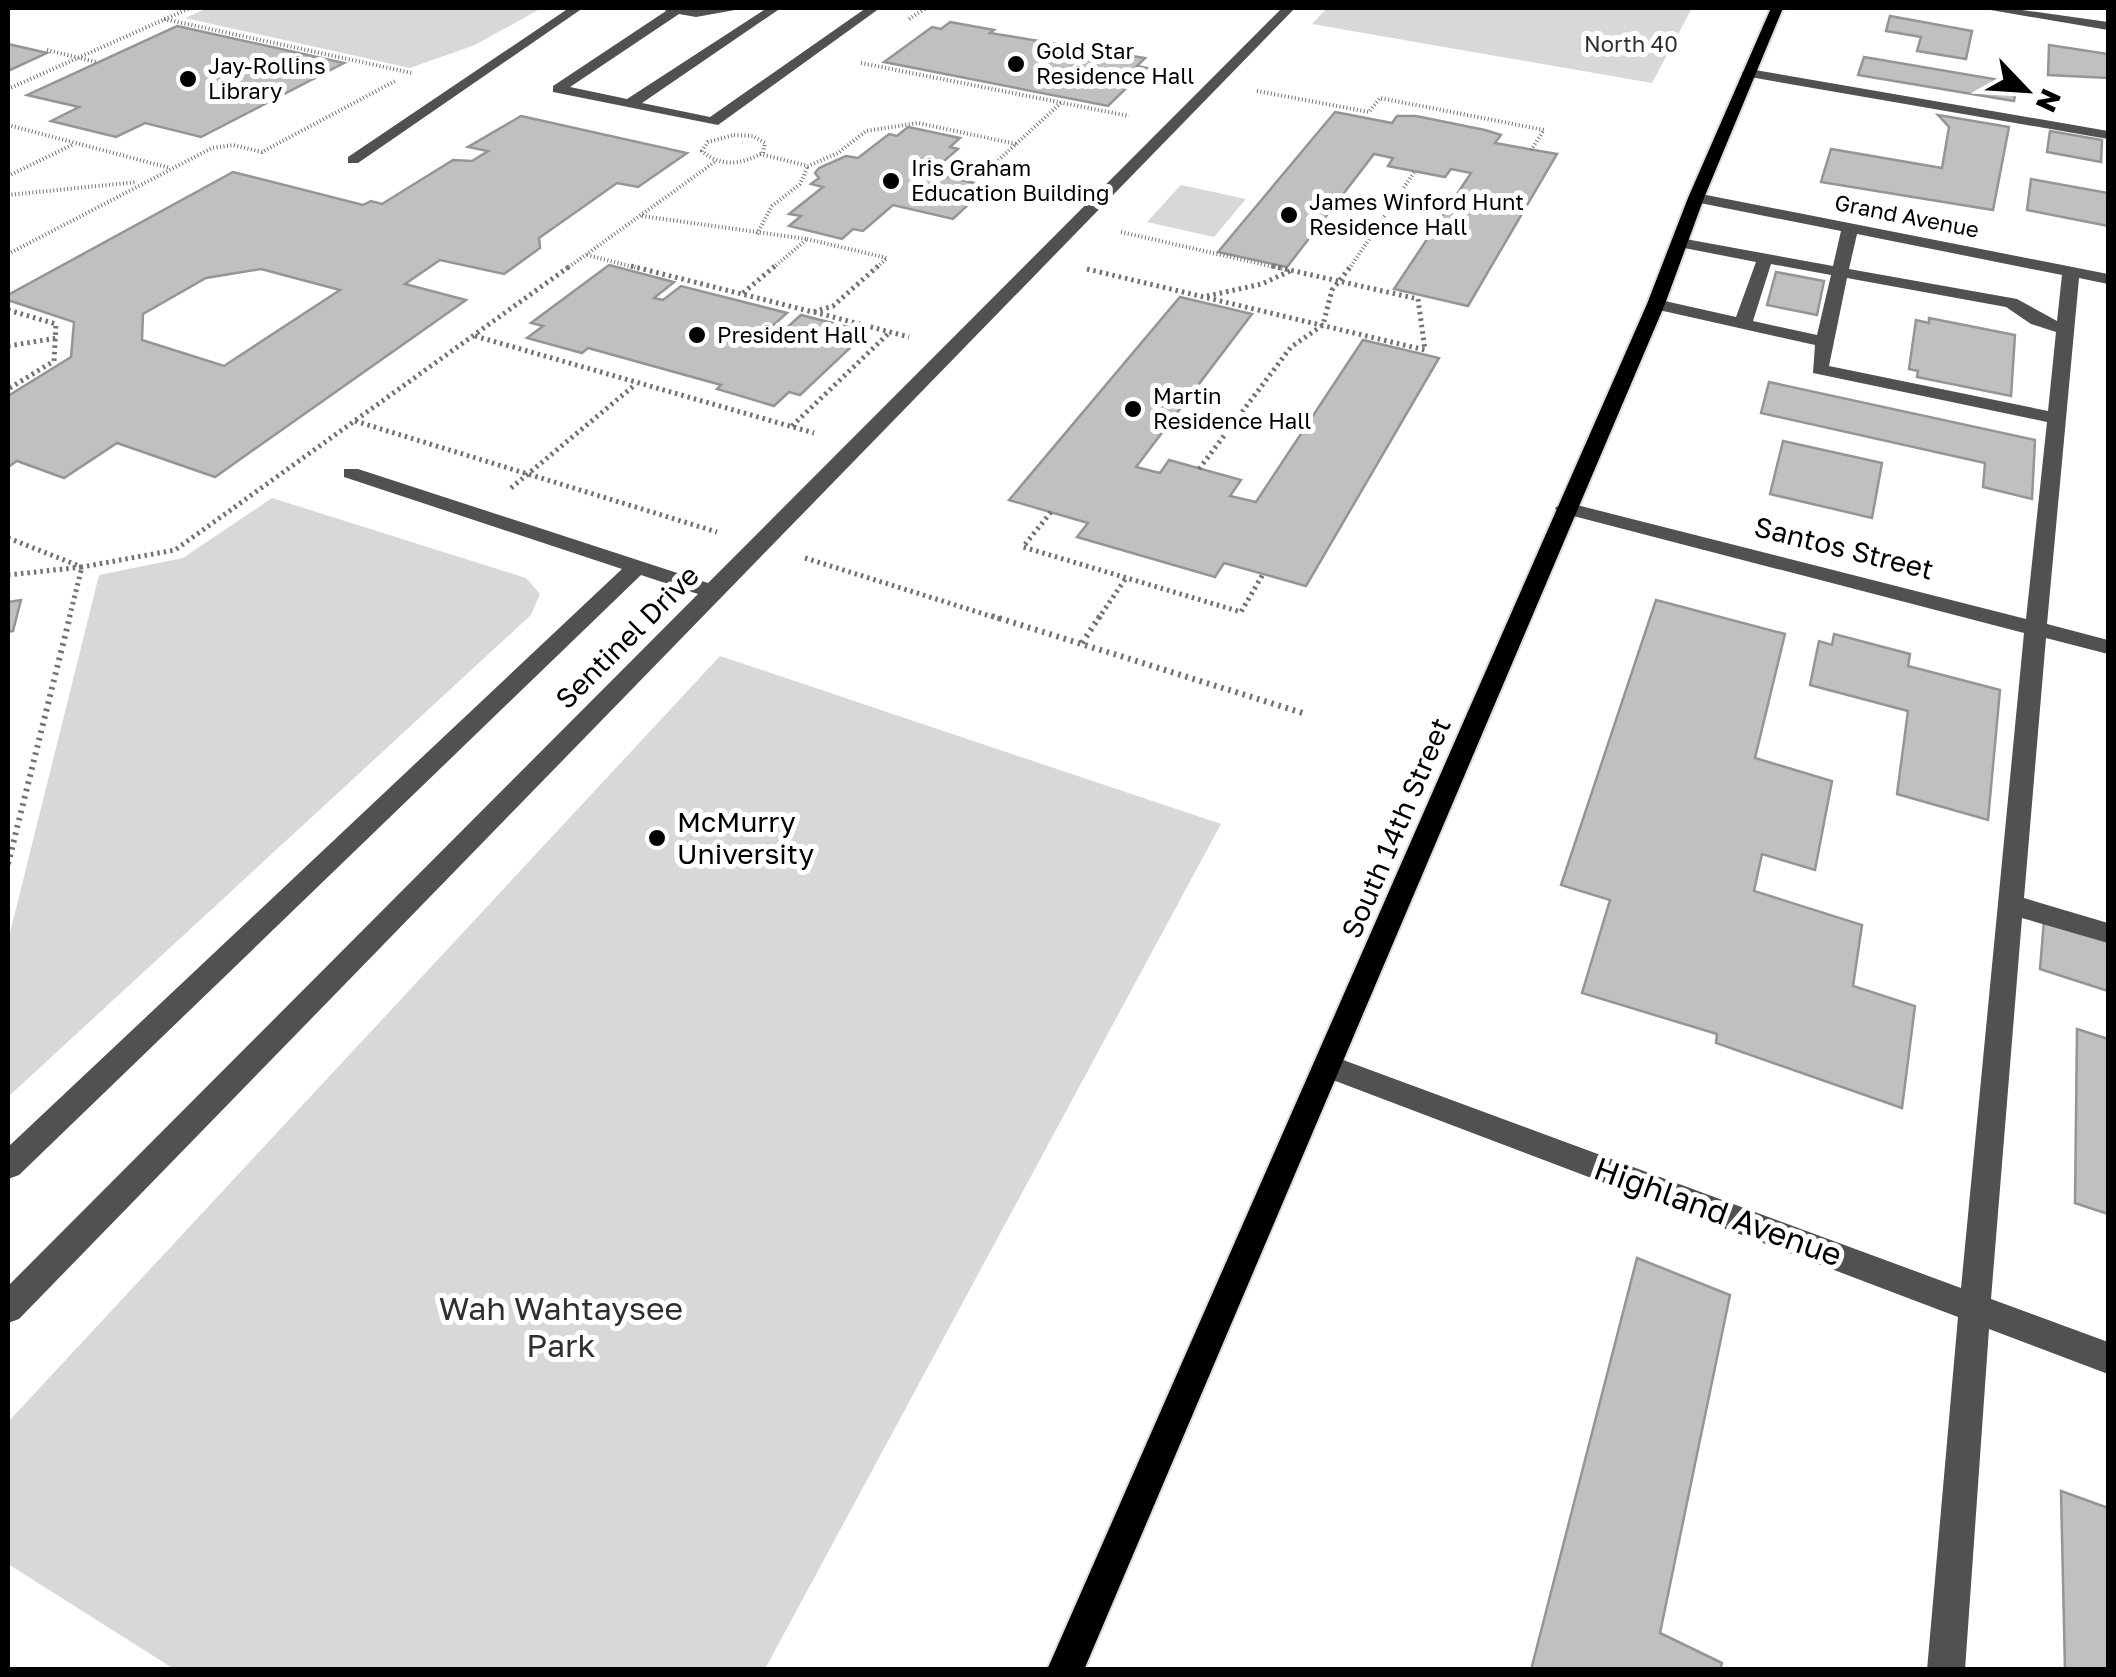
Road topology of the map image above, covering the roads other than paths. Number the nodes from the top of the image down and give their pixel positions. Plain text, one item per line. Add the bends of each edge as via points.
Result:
1 (576, 8) edge
2 (674, 8) edge
3 (740, 8) edge
4 (776, 8) edge
5 (874, 8) edge
6 (1290, 8) edge
7 (1777, 8) edge
8 (1986, 8) edge
9 (2108, 26) edge
10 (1750, 73) junction
11 (630, 104) junction
12 (2108, 135) edge
13 (353, 160) dead end
14 (1696, 198) junction
15 (1850, 228) junction
16 (1680, 243) junction
17 (1765, 258) junction
18 (1934, 266) junction
19 (2071, 271) junction
20 (1840, 272) junction
21 (2108, 278) edge
22 (1656, 304) junction
23 (1743, 324) junction
24 (2066, 329) junction
25 (1824, 342) junction
26 (2056, 418) junction
27 (351, 474) dead end
28 (1565, 508) junction
29 (637, 567) junction
30 (713, 592) junction
31 (2034, 628) junction
32 (2108, 647) edge
33 (2010, 904) junction
34 (2108, 933) edge
35 (1328, 1066) junction
36 (8, 1166) edge
37 (1973, 1307) junction
38 (8, 1308) edge
39 (2108, 1358) edge
40 (1065, 1670) edge
41 (1946, 1670) edge

1 - 13 street
2 - 3 street
2 - 11 street via 558,90
4 - 11 street
5 - 11 street via 719,119
6 - 30 street, Sentinel Drive
7 - 10 main road, South 14th Street
8 - 9 street
10 - 12 street
10 - 14 main road, South 14th Street
14 - 15 street, Grand Avenue
14 - 16 main road, South 14th Street
15 - 18 street, Grand Avenue
15 - 20 street
16 - 17 street
16 - 22 main road, South 14th Street
17 - 20 street
17 - 23 street
18 - 19 street, Grand Avenue
18 - 20 street
18 - 24 street
19 - 21 street, Grand Avenue
19 - 24 street
20 - 25 street
22 - 23 street
22 - 28 main road, South 14th Street
23 - 25 street
24 - 26 street
25 - 26 street via 1819,369
26 - 31 street
27 - 29 street
28 - 31 street, Santos Street
28 - 35 main road, South 14th Street
29 - 30 street
29 - 36 street
30 - 38 street, Sentinel Drive
31 - 32 street, Santos Street
31 - 33 street
33 - 34 street
33 - 37 street
35 - 37 street, Highland Avenue
35 - 40 main road, South 14th Street
37 - 39 street, Highland Avenue
37 - 41 street

